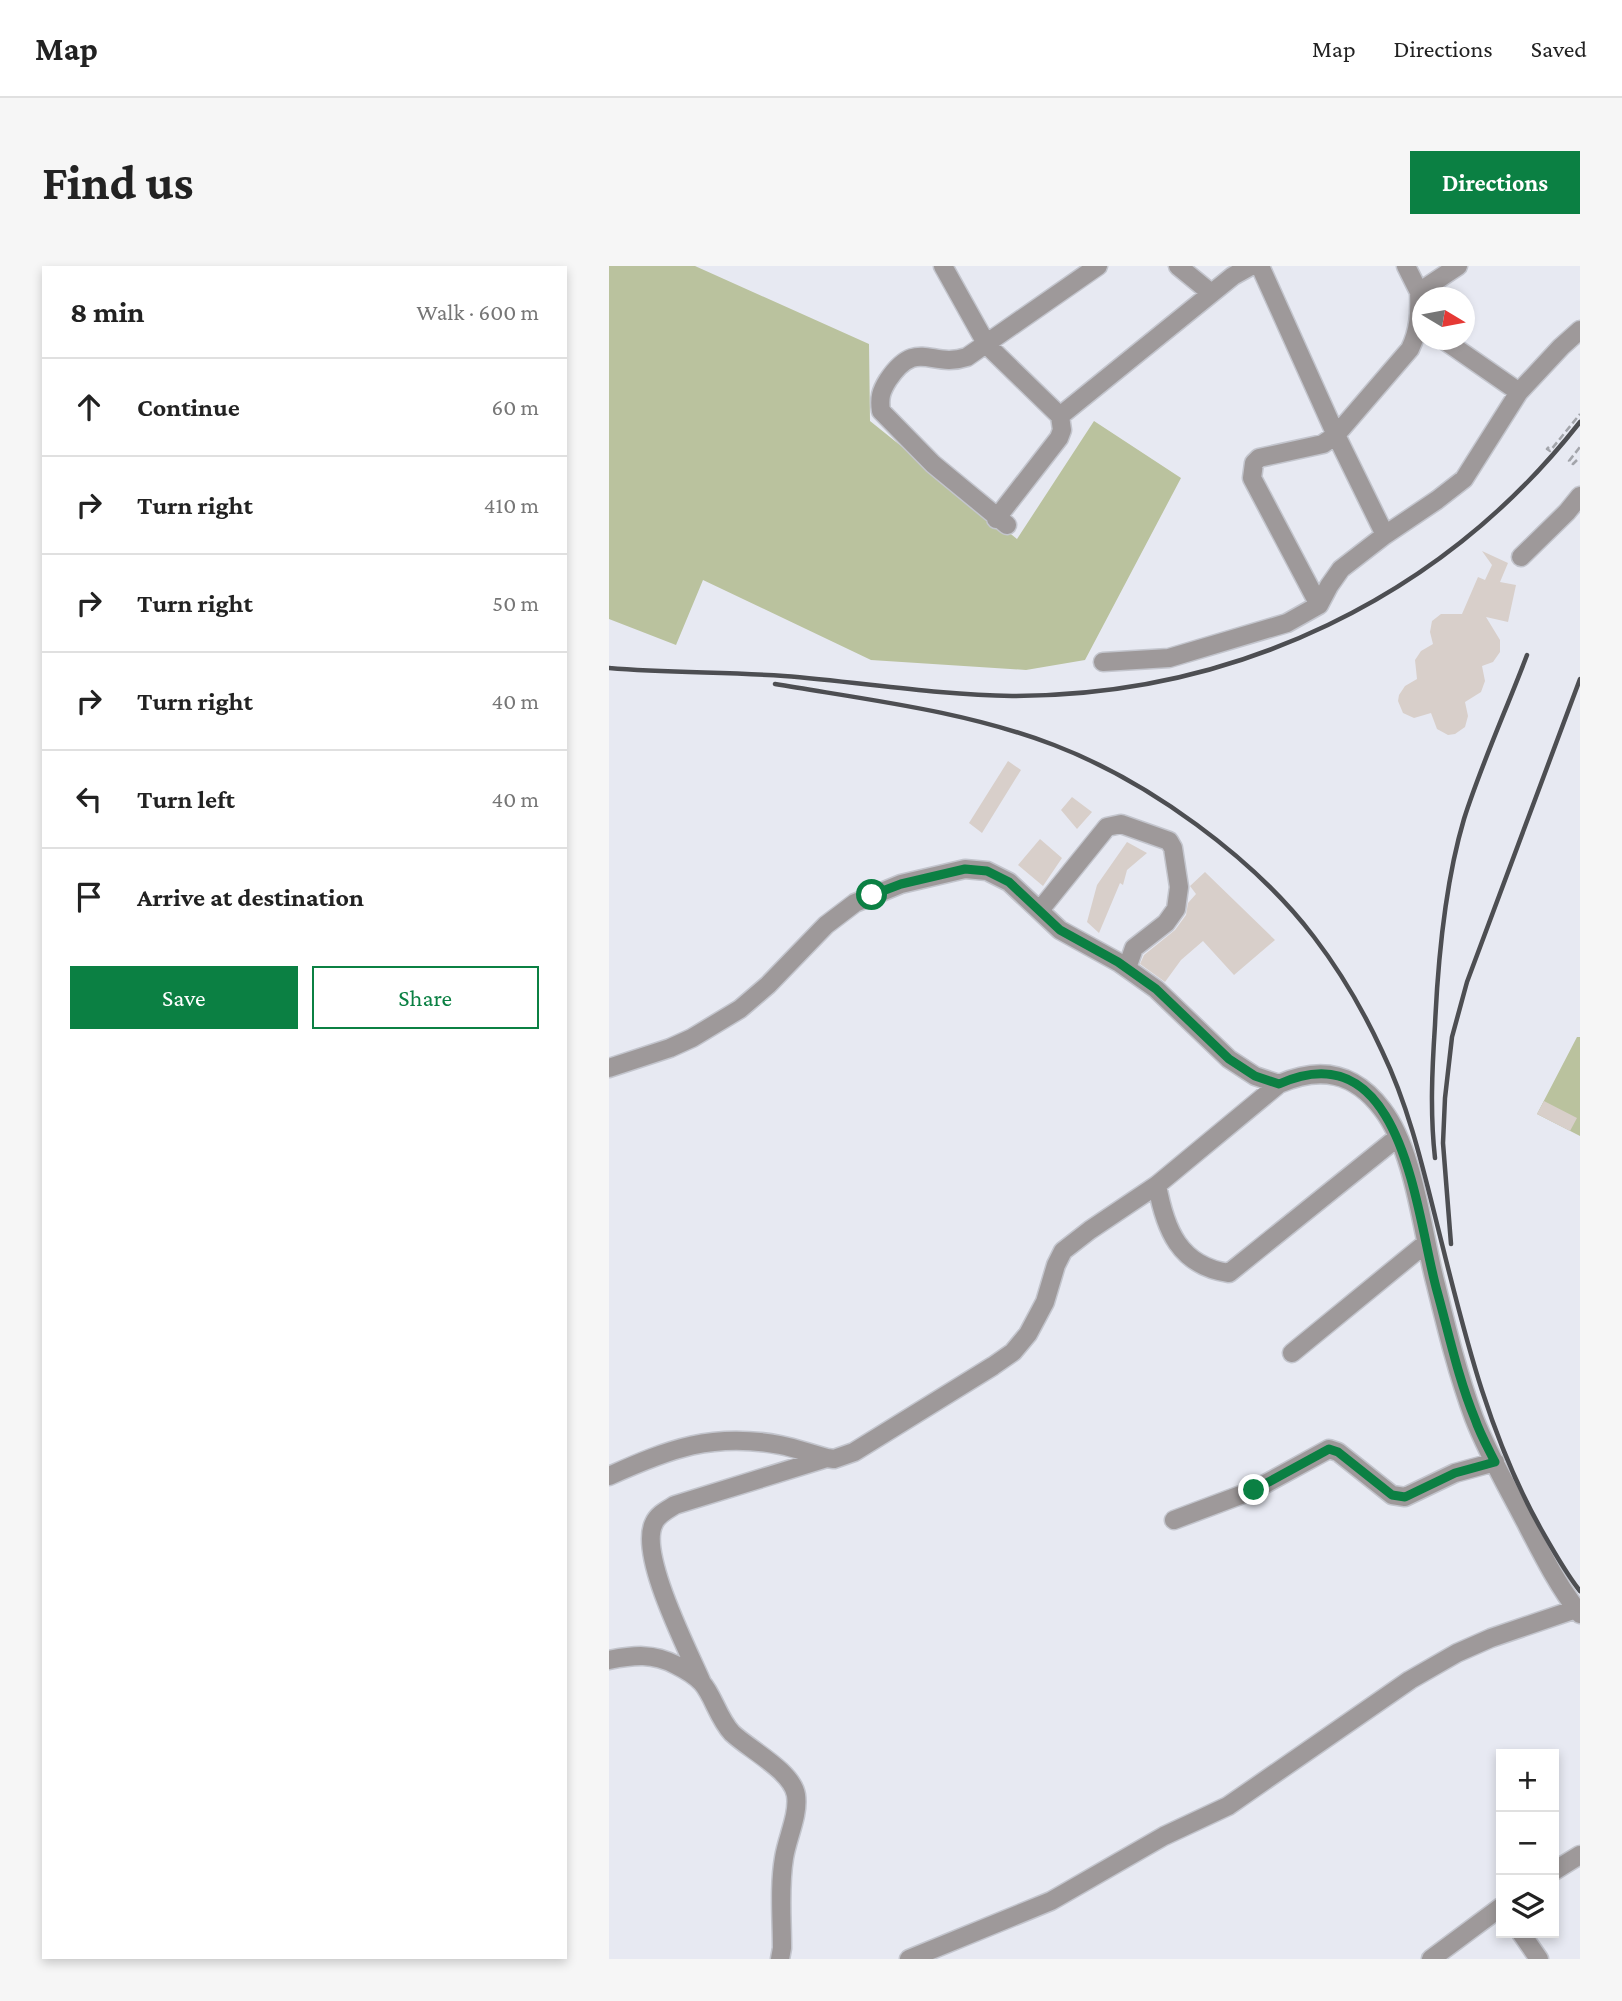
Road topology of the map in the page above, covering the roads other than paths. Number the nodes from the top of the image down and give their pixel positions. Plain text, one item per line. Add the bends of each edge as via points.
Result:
1 (943, 266) edge
2 (1098, 266) edge
3 (1178, 266) edge
4 (1251, 266) edge
5 (1260, 266) edge
6 (1406, 266) edge
7 (1458, 266) edge
8 (1416, 287) edge
9 (1432, 287) edge
10 (1211, 293) junction
11 (1580, 330) edge
12 (987, 345) junction
13 (1412, 345) edge
14 (1458, 350) edge
15 (1519, 393) junction
16 (1060, 416) junction
17 (1336, 435) junction
18 (1580, 496) edge
19 (1385, 535) junction
20 (1521, 557) dead end
21 (1319, 606) junction
22 (1104, 662) dead end
23 (1041, 910) junction
24 (1127, 968) junction
25 (609, 1068) edge
26 (1279, 1084) junction
27 (1398, 1136) junction
28 (1157, 1185) junction
29 (1425, 1244) junction
30 (1292, 1353) dead end
31 (827, 1458) junction
32 (1495, 1462) junction
33 (609, 1476) edge
34 (1174, 1520) dead end
35 (1578, 1612) edge
36 (609, 1660) edge
37 (702, 1683) junction
38 (1580, 1855) edge
39 (1559, 1868) edge
40 (1496, 1911) edge
41 (1524, 1938) edge
42 (780, 1959) edge
43 (909, 1959) edge
44 (1431, 1959) edge
45 (1539, 1959) edge

1 - 12 street
2 - 12 street
3 - 10 street
4 - 10 street
5 - 17 street
6 - 8 street
7 - 9 street
10 - 16 street
11 - 15 street
12 - 16 street
12 - 16 street via 955,361 915,356 906,360 889,378 879,400 881,411 933,464 1002,522 1059,438
13 - 17 street
14 - 15 street
15 - 19 street via 1464,479
17 - 19 street
17 - 21 street via 1323,444 1259,458 1252,470 1252,478
18 - 20 street
19 - 21 street via 1341,569
21 - 22 street via 1287,623 1169,658
23 - 24 street via 1060,930
23 - 24 street via 1107,827 1121,824 1169,841 1179,887 1176,909 1134,948
23 - 25 street via 1009,882 987,871 965,869 901,884 841,912 768,985 717,1024 670,1048
24 - 26 street via 1156,989 1229,1059 1255,1076
26 - 27 street via 1300,1074 1328,1073 1350,1082 1384,1111
26 - 28 street
27 - 28 street via 1229,1273 1183,1252 1162,1212
27 - 29 street
28 - 31 street via 1063,1251 1037,1320 1013,1352 854,1452
29 - 30 street
29 - 32 street via 1460,1377
31 - 33 street via 764,1442 710,1441 681,1447
31 - 37 street via 675,1505 653,1524 650,1541 655,1568
32 - 34 street via 1455,1473 1401,1498 1329,1449 1254,1490
32 - 35 street
35 - 43 street via 1457,1653 1410,1680 1228,1806 1164,1836 1051,1901
36 - 37 street via 638,1654 660,1657
37 - 42 street via 731,1732 777,1768 796,1796 781,1878
38 - 39 street
40 - 44 street
41 - 45 street

